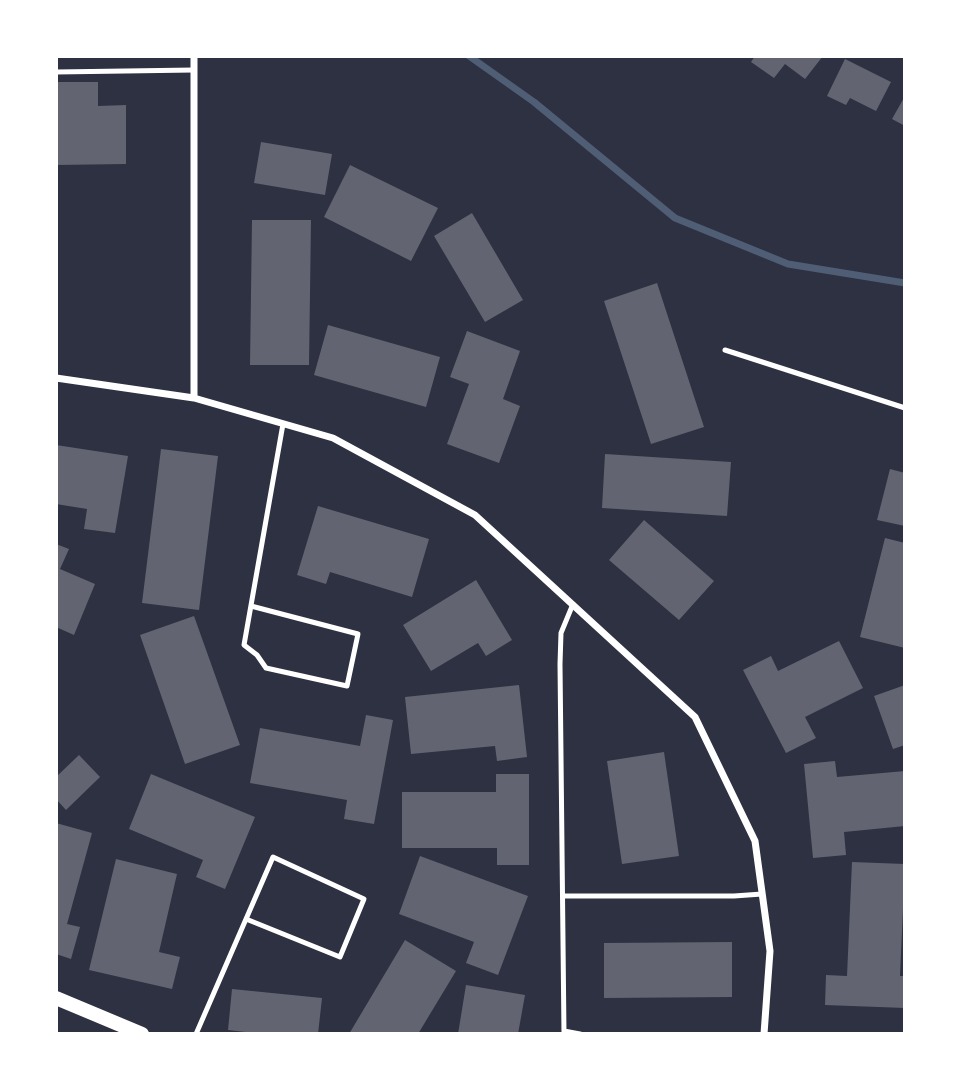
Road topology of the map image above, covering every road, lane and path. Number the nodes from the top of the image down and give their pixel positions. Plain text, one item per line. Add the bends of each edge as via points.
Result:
1 (194, 56) edge
2 (194, 70) junction
3 (56, 72) edge
4 (725, 350) dead end
5 (56, 379) edge
6 (194, 398) junction
7 (905, 408) edge
8 (283, 424) junction
9 (573, 604) junction
10 (251, 606) junction
11 (762, 894) junction
12 (563, 896) junction
13 (246, 919) junction
14 (56, 998) edge
15 (564, 1032) edge
16 (142, 1034) edge
17 (196, 1034) edge
18 (580, 1034) edge
19 (764, 1034) edge

1 - 2 street
2 - 3 lane
2 - 6 street
4 - 7 lane
5 - 6 street
6 - 8 street
8 - 9 street via 333,438 475,515
8 - 10 lane
9 - 11 street via 695,717 755,841
9 - 12 lane via 561,633
10 - 10 lane via 244,645 266,668 346,686 358,634
11 - 12 lane
11 - 19 street via 771,951
12 - 15 lane
13 - 13 lane via 273,857 364,899 340,957
13 - 17 lane
14 - 16 main road
15 - 18 lane

